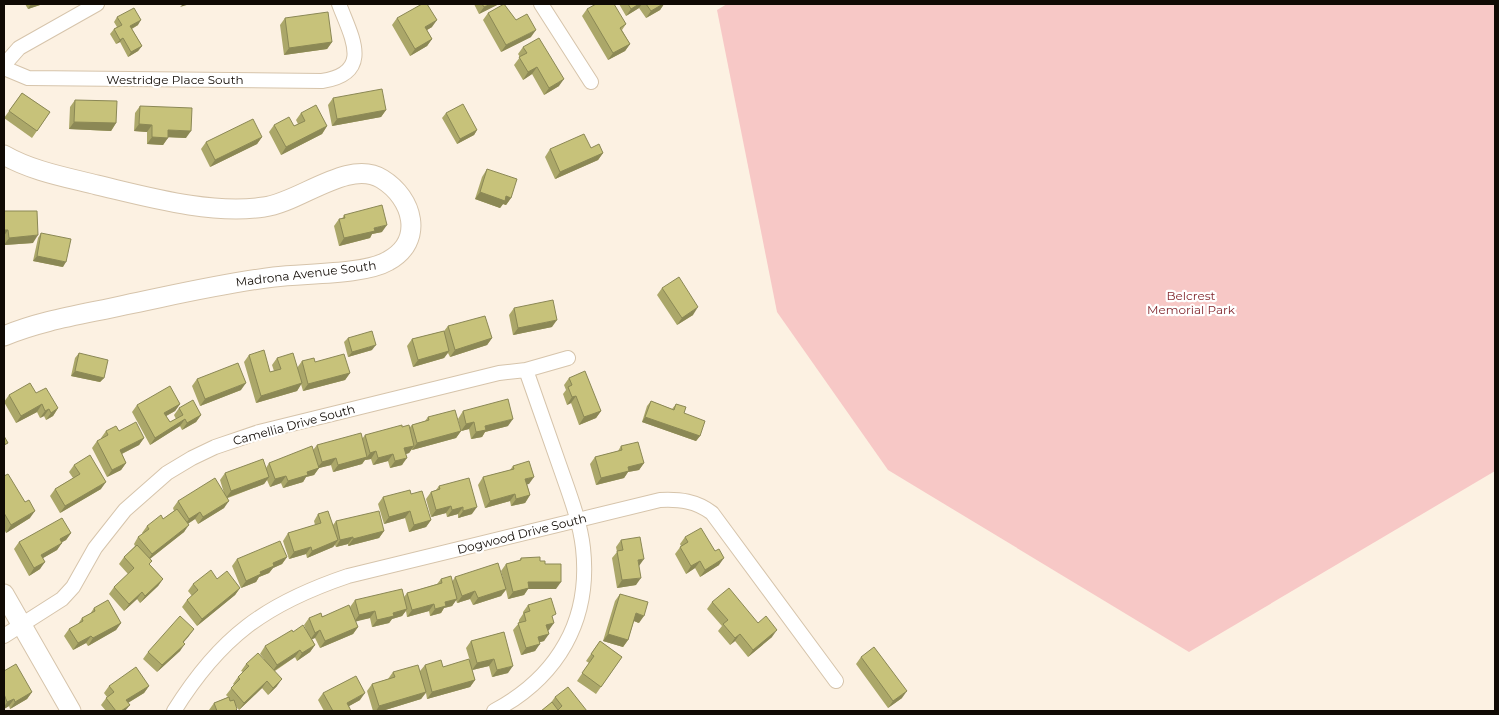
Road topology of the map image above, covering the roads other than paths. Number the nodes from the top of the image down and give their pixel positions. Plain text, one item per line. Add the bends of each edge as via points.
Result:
1 (97, 4) edge
2 (339, 4) edge
3 (547, 6) edge
4 (4, 66) edge
5 (591, 82) dead end
6 (4, 155) edge
7 (4, 336) edge
8 (568, 358) dead end
9 (526, 370) junction
10 (577, 521) junction
11 (4, 594) edge
12 (22, 626) junction
13 (4, 636) edge
14 (836, 681) dead end
15 (70, 711) edge
16 (174, 711) edge
17 (494, 711) edge

1 - 4 street via 19,48
2 - 4 street, Westridge Place South via 356,50 347,73 337,79 28,78
3 - 5 street
6 - 7 main road, Madrona Avenue South via 42,171 158,200 237,208 263,208 278,204 338,178 367,174 378,176 396,191 408,211 412,230 410,240 397,256 376,267 273,277 206,288 64,318
8 - 9 street, Camellia Drive South
9 - 10 street
9 - 12 street, Camellia Drive South via 499,373 259,432 192,458 167,473 125,510 95,548 62,599
10 - 14 street, Dogwood Drive South via 660,500 677,499 702,505 712,513
10 - 16 street, Dogwood Drive South via 348,576 283,601 248,624 215,655 200,671
10 - 17 street via 583,547 584,576 574,627 566,646 551,668 516,698
11 - 12 main road
12 - 13 street, Camellia Drive South
12 - 15 main road

